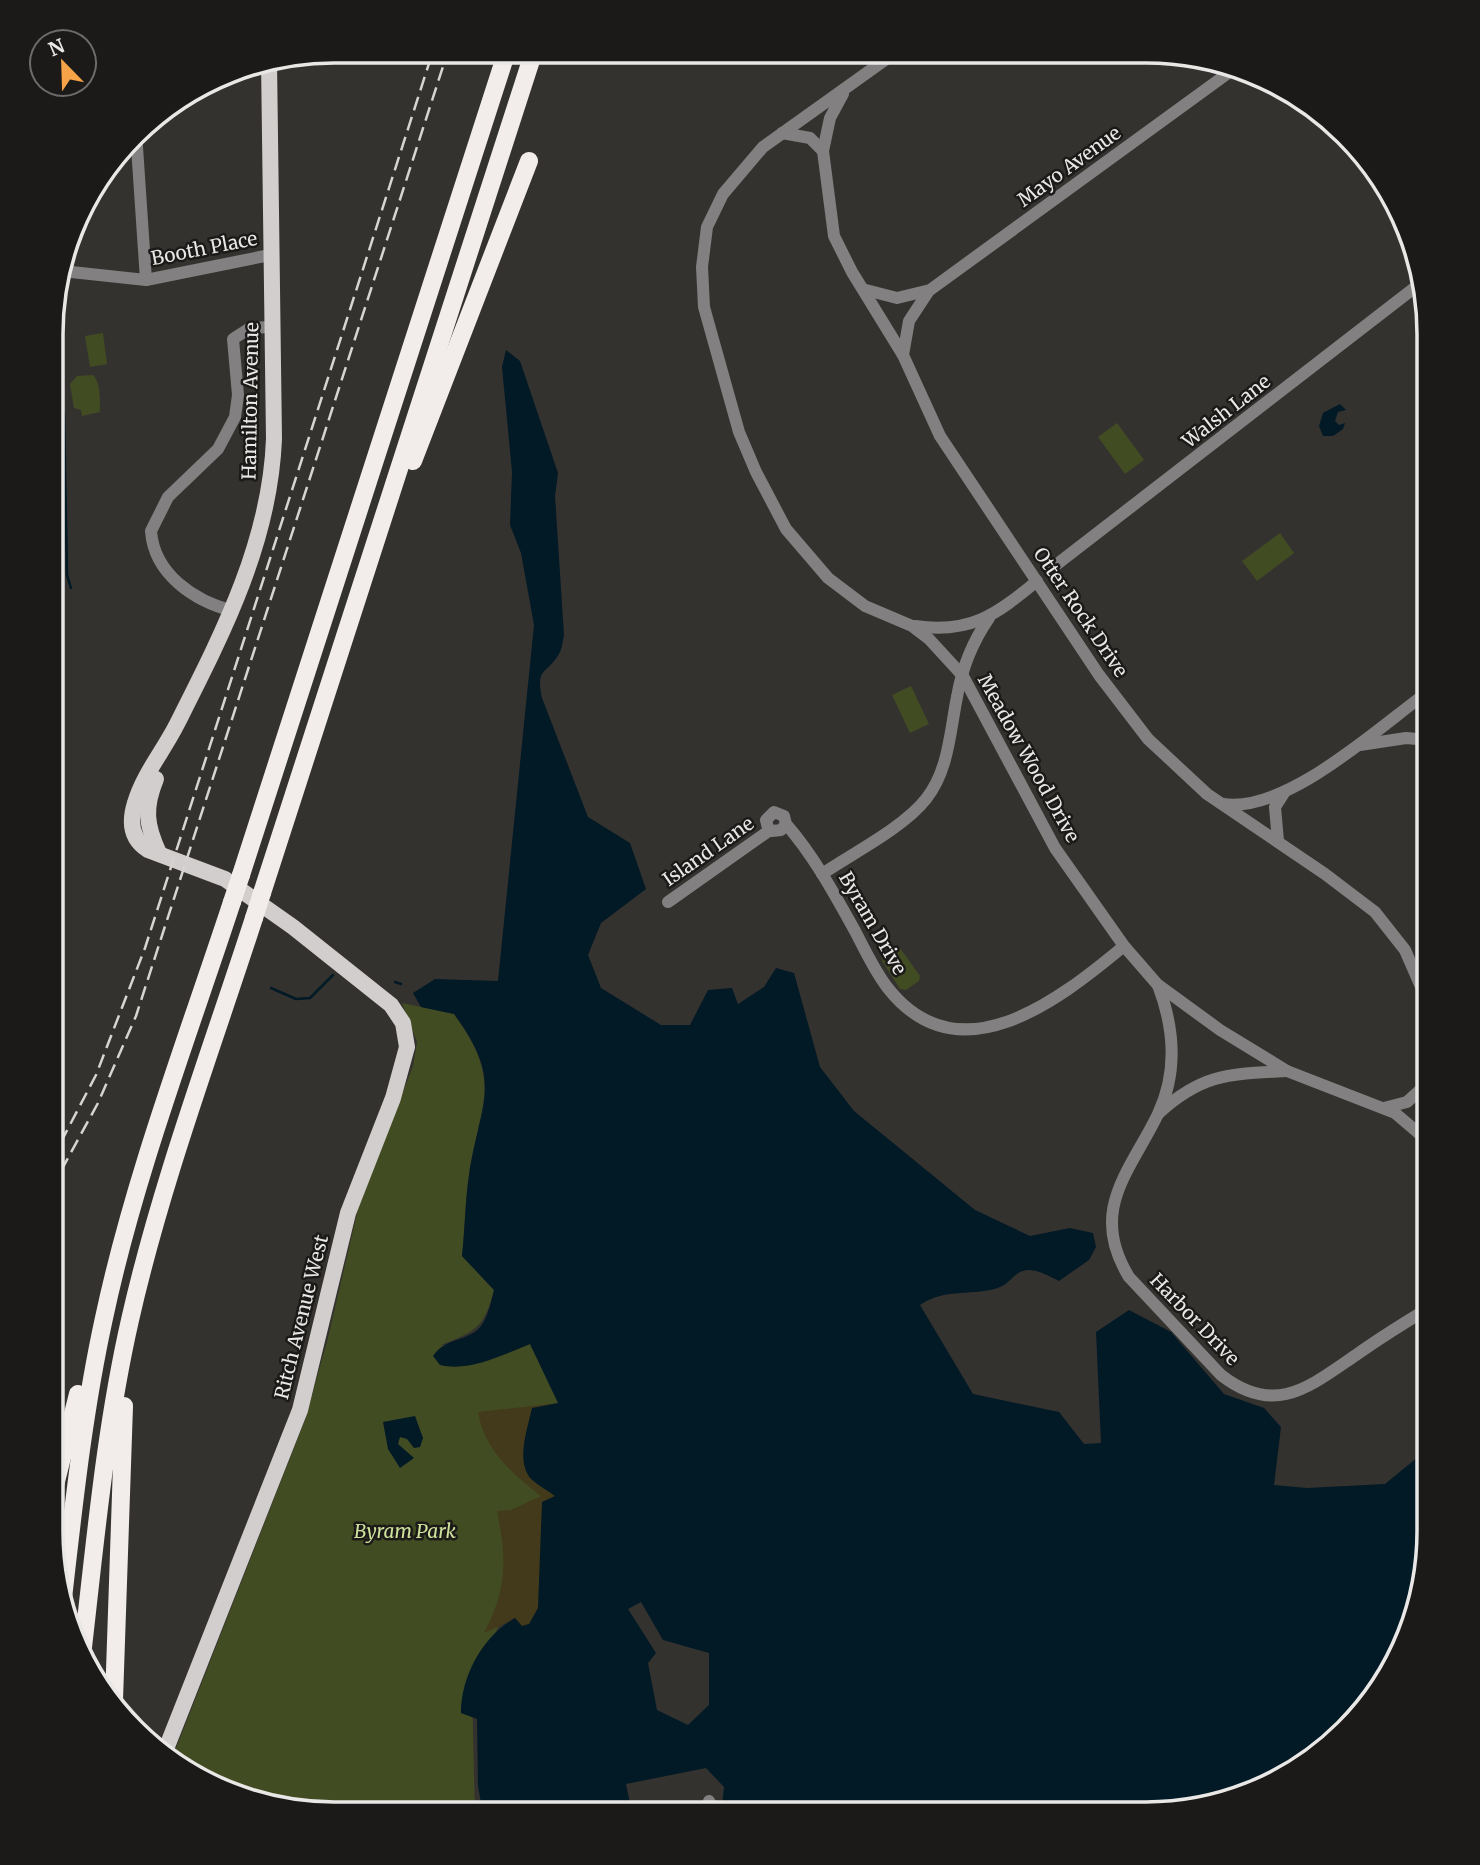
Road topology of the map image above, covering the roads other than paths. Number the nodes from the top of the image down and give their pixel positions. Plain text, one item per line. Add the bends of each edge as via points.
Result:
1 (503, 63) edge
2 (530, 63) edge
3 (881, 63) edge
4 (269, 71) edge
5 (1226, 75) edge
6 (847, 87) junction
7 (782, 133) junction
8 (135, 150) edge
9 (823, 151) junction
10 (529, 161) dead end
11 (270, 255) junction
12 (70, 272) edge
13 (146, 279) junction
14 (1413, 289) edge
15 (866, 290) junction
16 (930, 290) junction
17 (272, 327) junction
18 (903, 355) junction
19 (1052, 568) dead end
20 (364, 577) junction
21 (1037, 581) junction
22 (233, 611) junction
23 (989, 618) junction
24 (912, 626) junction
25 (962, 676) junction
26 (1417, 700) edge
27 (1417, 739) edge
28 (1356, 746) junction
29 (1284, 793) junction
30 (1223, 804) junction
31 (770, 830) joint
32 (1278, 841) junction
33 (822, 874) junction
34 (668, 902) dead end
35 (293, 927) joint
36 (1124, 946) junction
37 (1417, 978) edge
38 (1157, 984) junction
39 (1287, 1071) junction
40 (1417, 1093) edge
41 (1384, 1108) junction
42 (1158, 1114) junction
43 (1417, 1132) edge
44 (111, 1287) junction
45 (137, 1290) junction
46 (1417, 1316) edge
47 (63, 1458) edge
48 (66, 1573) edge
49 (84, 1636) edge
50 (114, 1689) edge
51 (168, 1745) edge

1 - 44 highway, bridge
2 - 20 highway
3 - 6 street, Meadow Wood Drive
4 - 11 main road, Hamilton Avenue
5 - 16 street, Mayo Avenue
6 - 7 street, Meadow Wood Drive
6 - 9 street, Otter Rock Drive via 831,118
7 - 9 street via 810,138
7 - 24 street, Meadow Wood Drive via 737,175 707,227 702,286 717,360 738,432 786,529 828,578 865,606
8 - 13 street
9 - 15 street, Otter Rock Drive via 834,236
10 - 20 highway
11 - 13 street, Booth Place
11 - 17 main road, Hamilton Avenue
12 - 13 street, Booth Place
14 - 19 street, Walsh Lane
15 - 16 street, Mayo Avenue via 897,298
15 - 18 street, Otter Rock Drive
16 - 18 street, Mayo Avenue via 909,321
17 - 22 main road, Hamilton Avenue via 273,469
17 - 22 street via 250,328 233,339 236,417 218,449 168,497 151,531 156,553 175,581
18 - 21 street, Otter Rock Drive via 940,436
20 - 45 highway, bridge
21 - 23 street
21 - 30 street, Otter Rock Drive via 1148,739
22 - 35 main road, Hamilton Avenue via 142,786 131,823 140,845 225,879
23 - 24 street via 944,627
23 - 25 street
24 - 25 street, Meadow Wood Drive
25 - 33 street via 947,753 927,798 909,816
25 - 36 street, Meadow Wood Drive via 1055,848
26 - 28 street
27 - 28 street
28 - 29 street
29 - 30 street via 1250,805
29 - 32 street via 1275,807
30 - 32 street, Otter Rock Drive
31 - 33 street, Byram Drive via 765,824 770,813 783,814
31 - 34 street, Island Lane
32 - 37 street, Otter Rock Drive via 1375,912 1405,950
33 - 36 street, Byram Drive via 886,986 919,1018 943,1029 971,1030 1019,1017 1048,1002
35 - 51 main road, Ritch Avenue West via 395,1009 407,1036 405,1063 348,1213 300,1410
36 - 38 street, Meadow Wood Drive
38 - 39 street, Meadow Wood Drive
38 - 42 street, Harbor Drive via 1170,1019 1172,1041 1170,1074
39 - 41 street, Meadow Wood Drive
39 - 42 street, Harbor Drive via 1220,1076 1173,1100
40 - 41 street via 1407,1102
41 - 43 street, Meadow Wood Drive
42 - 46 street, Harbor Drive via 1116,1192 1111,1218 1115,1246 1129,1277 1231,1383 1260,1395 1300,1392
44 - 47 highway
44 - 48 highway via 86,1410
45 - 49 highway via 111,1422
45 - 50 highway via 121,1441

